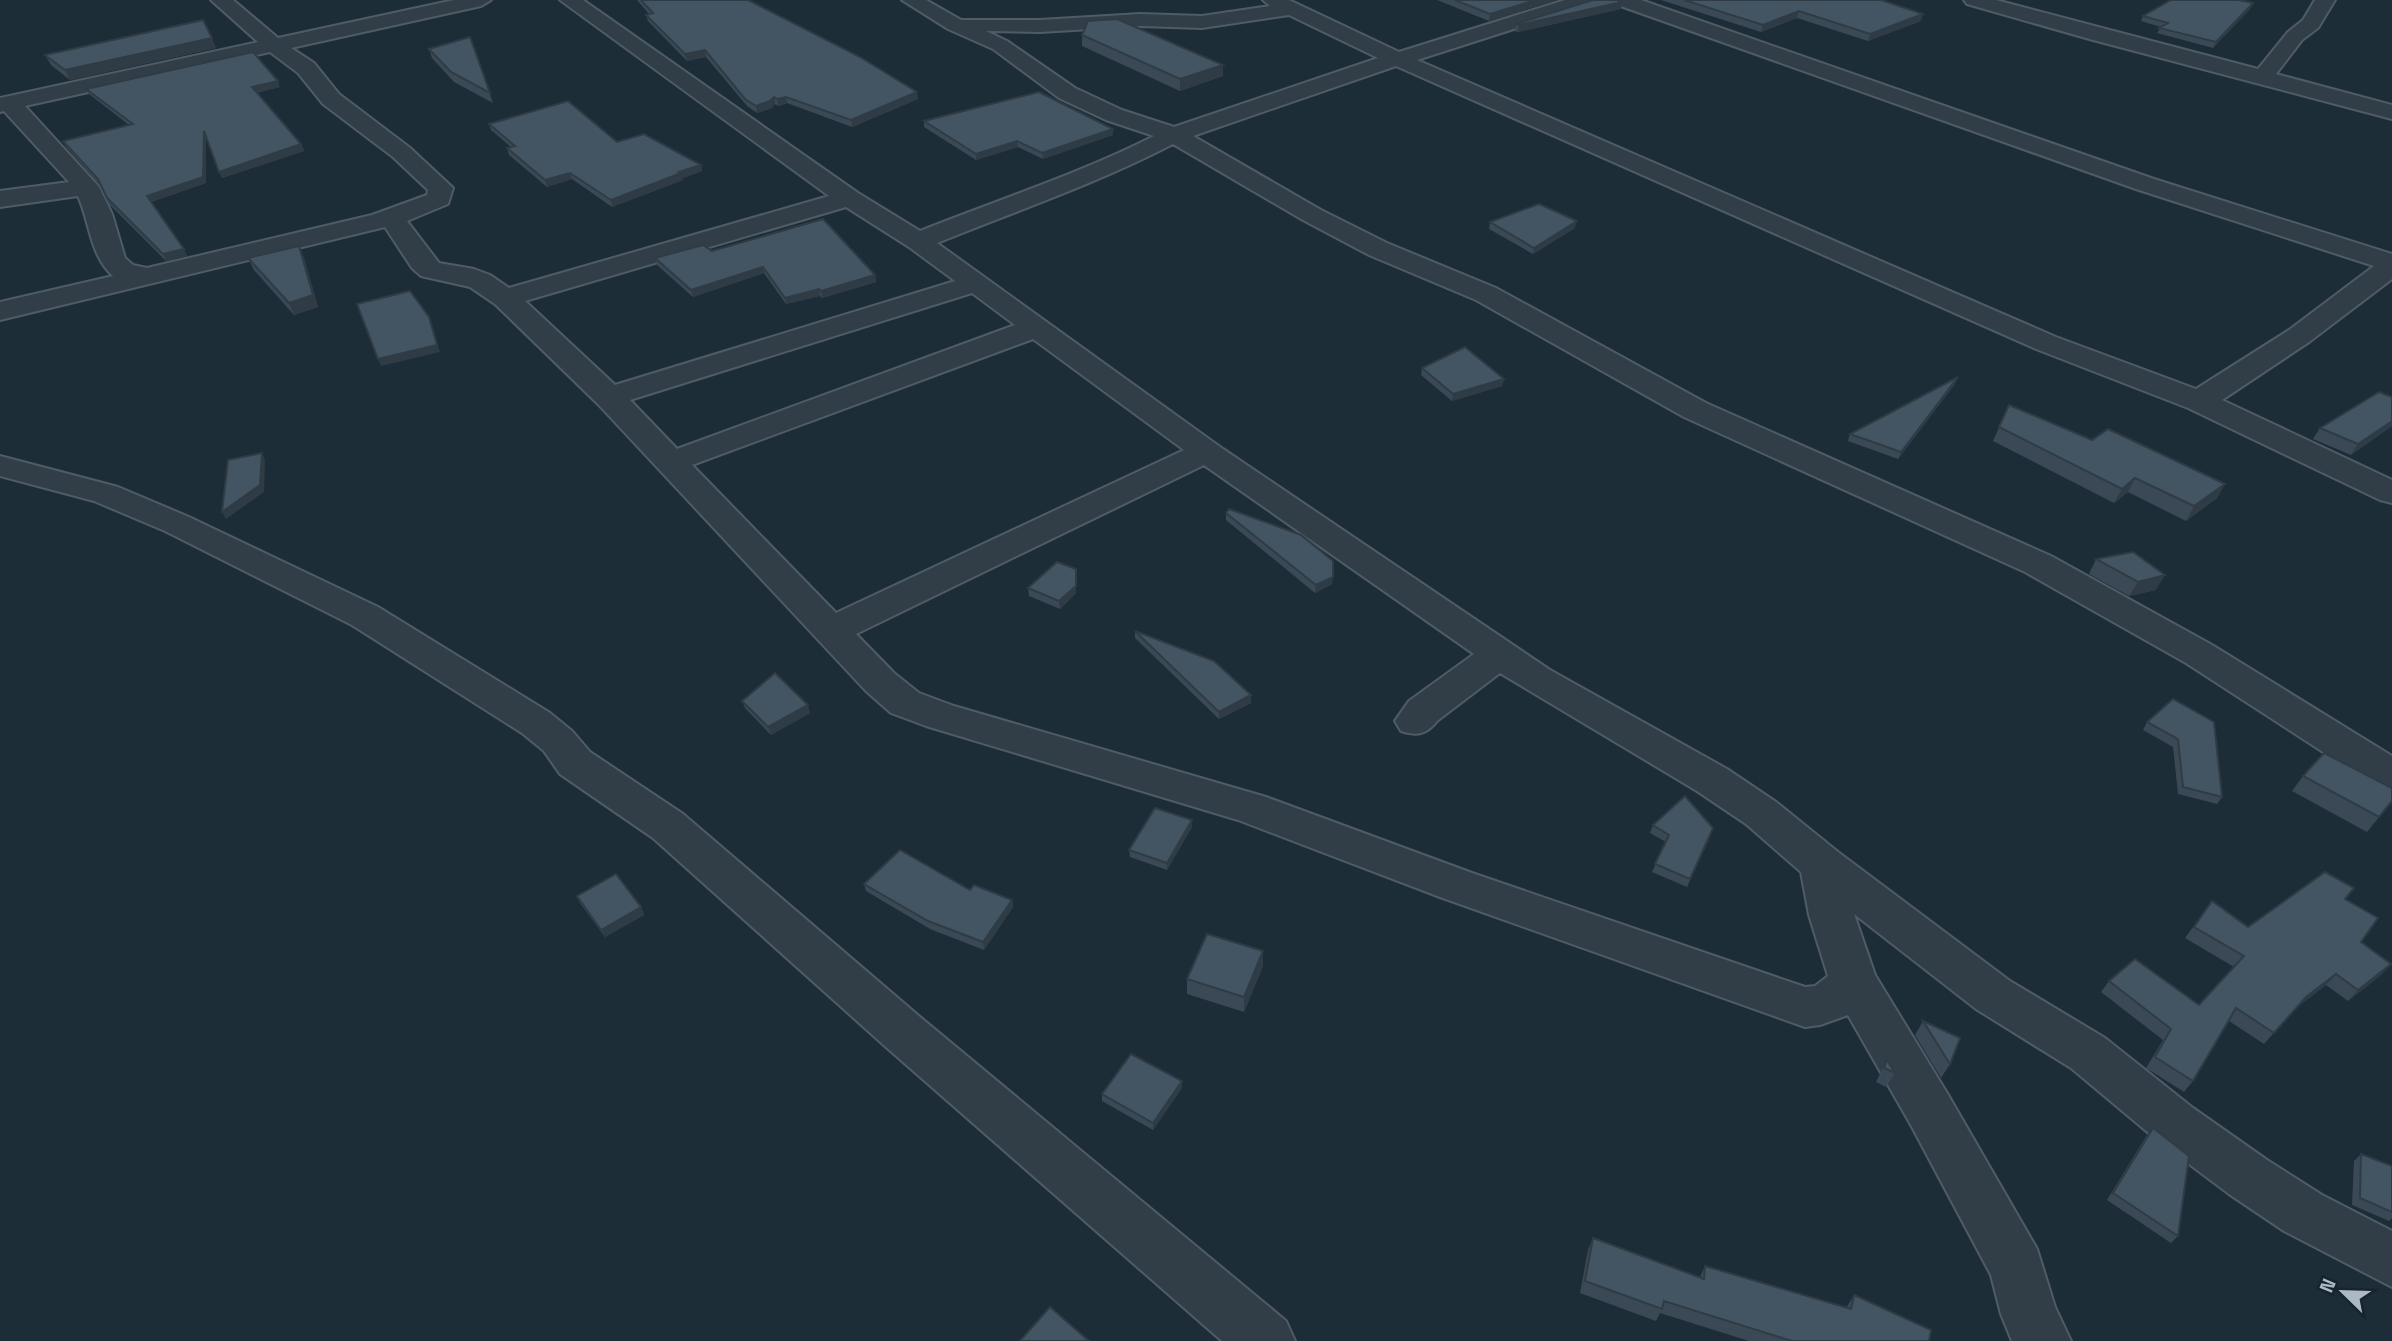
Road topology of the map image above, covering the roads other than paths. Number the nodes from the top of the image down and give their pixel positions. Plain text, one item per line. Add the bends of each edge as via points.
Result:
1 (221, 0) edge
2 (481, 0) edge
3 (570, 0) edge
4 (912, 0) edge
5 (1585, 0) edge
6 (1622, 0) edge
7 (1974, 0) edge
8 (2325, 0) edge
9 (1282, 4) edge
10 (2051, 5) dead end
11 (2030, 15) junction
12 (955, 25) junction
13 (273, 45) junction
14 (1397, 60) junction
15 (2263, 77) junction
16 (4, 104) edge
17 (2392, 112) edge
18 (1174, 135) junction
19 (86, 187) junction
20 (849, 198) junction
21 (0, 199) edge
22 (390, 216) junction
23 (918, 242) junction
24 (2392, 265) edge
25 (143, 275) junction
26 (976, 284) junction
27 (505, 298) junction
28 (0, 311) edge
29 (1037, 327) junction
30 (609, 397) junction
31 (2199, 401) junction
32 (1206, 452) junction
33 (671, 462) junction
34 (0, 466) edge
35 (2392, 493) edge
36 (831, 631) junction
37 (1500, 654) junction
38 (1415, 721) dead end
39 (2392, 776) edge
40 (1822, 864) junction
41 (1853, 981) junction
42 (2392, 1260) edge
43 (1266, 1341) edge
44 (2042, 1341) edge

1 - 13 street
2 - 13 street
3 - 20 street
4 - 12 street
5 - 14 street
6 - 24 street via 2145,184
7 - 11 street
8 - 15 street via 2311,24 2295,36
9 - 12 street via 1202,22
9 - 14 street
10 - 11 street
11 - 15 street
12 - 18 street via 1000,45 1067,93
13 - 16 street
13 - 22 street via 306,68 331,99 441,188 441,195 432,202
14 - 18 street
14 - 31 street via 2046,343
15 - 17 street
16 - 19 street
18 - 23 street via 1109,168
18 - 39 street via 1312,215 1378,249 1478,290 1695,410 2038,564 2199,654
19 - 21 street
19 - 25 street via 112,261 124,271
20 - 23 street
20 - 27 street
22 - 25 street
22 - 27 street via 431,270 480,281
23 - 26 street
24 - 31 street via 2299,336
25 - 28 street
26 - 29 street
26 - 30 street
27 - 30 street
29 - 32 street
29 - 33 street
30 - 33 street
31 - 35 street
32 - 36 street
32 - 37 street
33 - 36 street
34 - 43 street via 106,494 177,524 365,616 536,723 594,778 668,826
36 - 41 street via 905,703 940,716 1251,808 1805,1007 1822,1006
37 - 38 street
37 - 40 street via 1712,780 1761,813
40 - 41 street
40 - 42 street via 1993,995 2088,1053 2248,1177 2303,1213
41 - 44 street via 2017,1268 2029,1314

